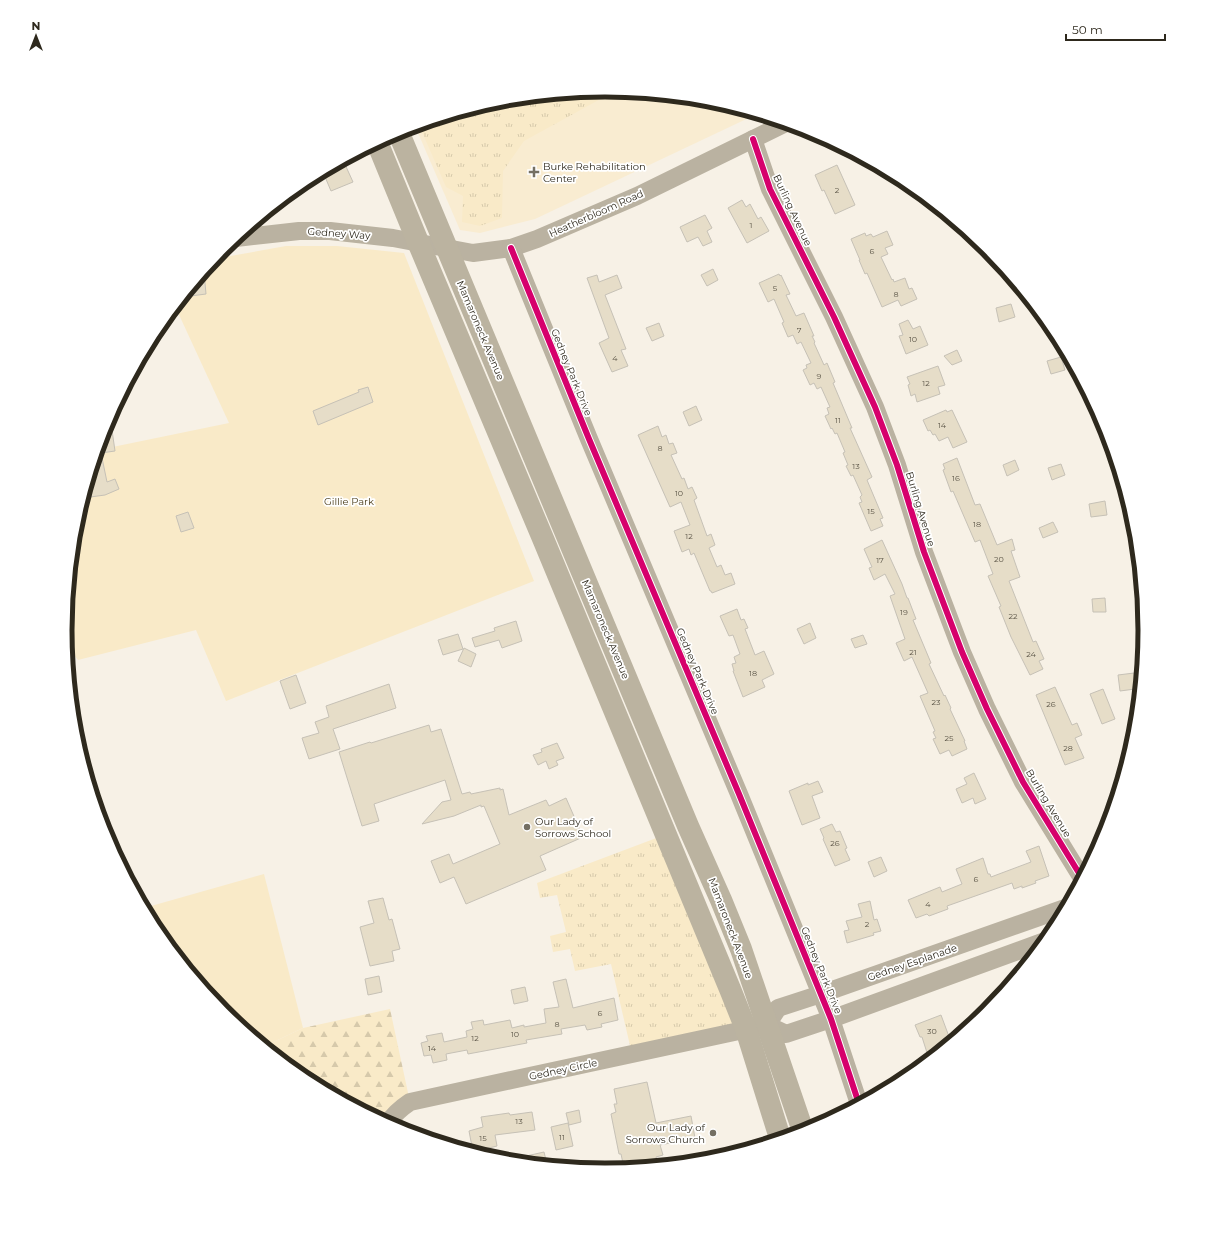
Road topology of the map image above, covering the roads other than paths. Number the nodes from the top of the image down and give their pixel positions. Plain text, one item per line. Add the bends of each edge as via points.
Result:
1 (779, 126) edge
2 (401, 138) edge
3 (753, 139) junction
4 (379, 148) edge
5 (245, 237) edge
6 (418, 242) junction
7 (446, 248) junction
8 (511, 248) junction
9 (1079, 873) edge
10 (1058, 911) edge
11 (1035, 945) edge
12 (821, 994) junction
13 (831, 1019) junction
14 (767, 1025) junction
15 (746, 1029) junction
16 (857, 1100) edge
17 (392, 1118) edge
18 (801, 1125) edge
19 (779, 1134) edge

1 - 3 street, Heatherbloom Road
2 - 7 main road, Mamaroneck Avenue
3 - 8 street, Heatherbloom Road via 636,196 537,240
3 - 9 street, Burling Avenue via 770,189 834,317 875,407 897,465 924,552 987,709 1023,782
4 - 6 main road
5 - 6 street, Gedney Way via 299,231 330,231
6 - 7 street, Heatherbloom Road
6 - 15 main road
7 - 8 street, Heatherbloom Road via 473,253
7 - 14 main road, Mamaroneck Avenue via 724,907
8 - 12 street, Gedney Park Drive
10 - 12 street, Gedney Esplanade
11 - 13 street
12 - 13 street, Gedney Park Drive
12 - 14 street, Gedney Esplanade via 778,1008
13 - 14 street via 786,1034
13 - 16 street, Gedney Park Drive
14 - 15 street
14 - 18 main road, Mamaroneck Avenue
15 - 17 street, Gedney Circle via 410,1102
15 - 19 main road

